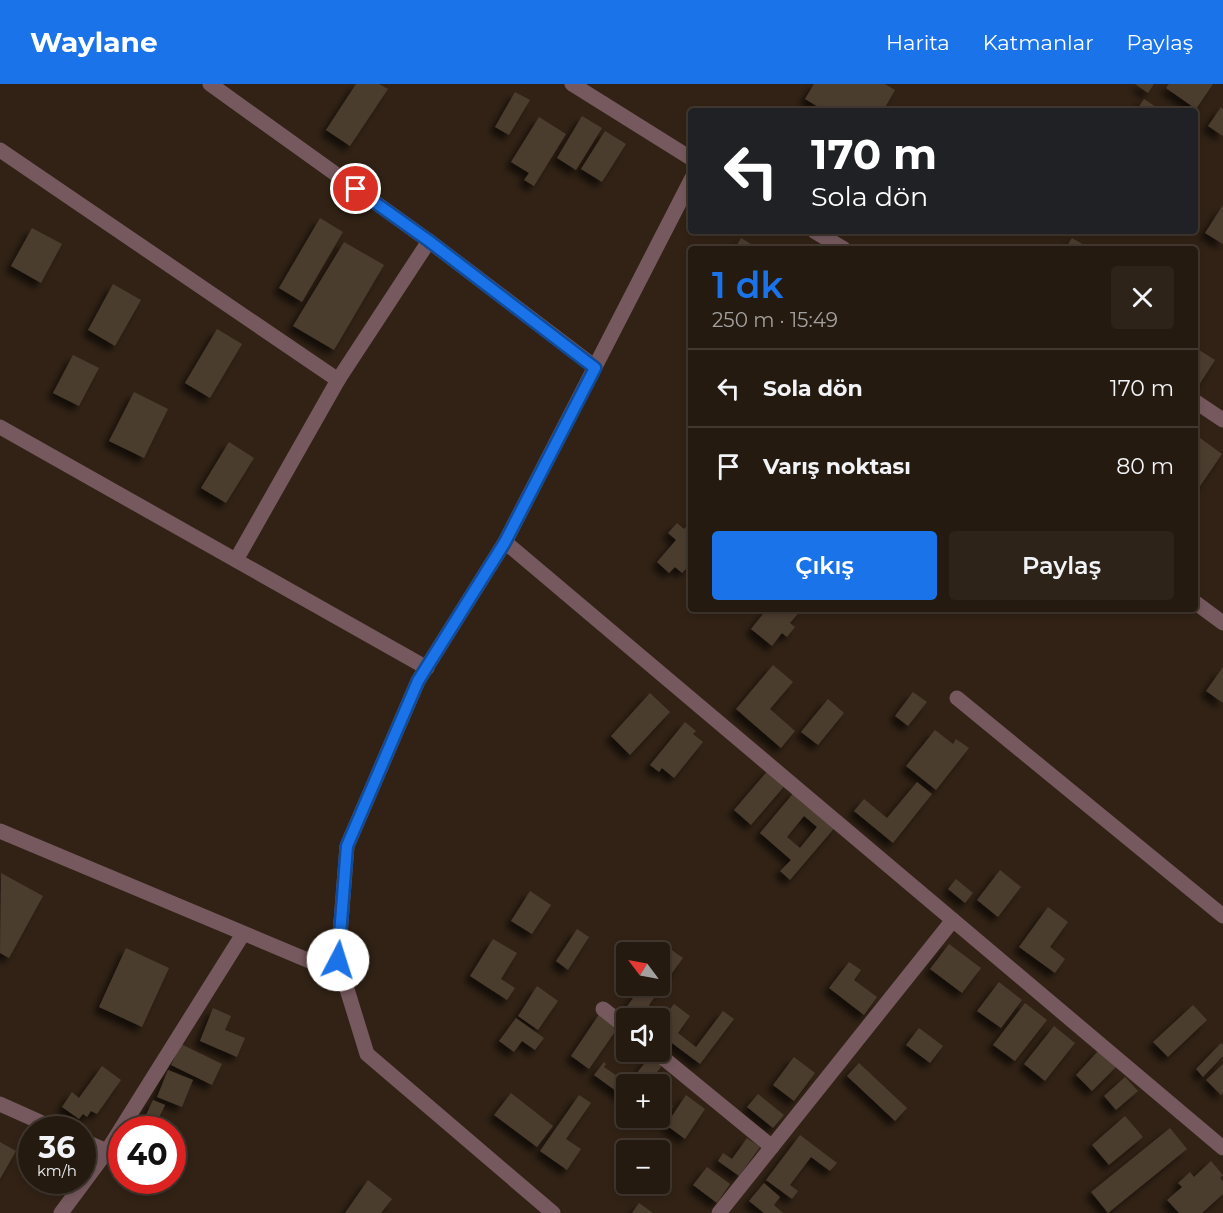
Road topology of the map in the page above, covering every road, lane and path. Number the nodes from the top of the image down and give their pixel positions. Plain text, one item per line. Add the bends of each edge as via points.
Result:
1 (210, 84) edge
2 (572, 84) edge
3 (0, 150) edge
4 (688, 156) edge
5 (688, 186) edge
6 (818, 234) edge
7 (429, 241) junction
8 (839, 246) edge
9 (595, 368) junction
10 (339, 380) junction
11 (1198, 403) edge
12 (1223, 420) edge
13 (0, 428) edge
14 (505, 542) junction
15 (236, 560) junction
16 (1198, 604) edge
17 (1223, 623) edge
18 (427, 668) junction
19 (957, 698) dead end
20 (0, 831) edge
21 (1223, 916) edge
22 (953, 920) junction
23 (243, 934) junction
24 (342, 975) junction
25 (603, 1009) dead end
26 (616, 1019) edge
27 (668, 1062) edge
28 (0, 1104) edge
29 (27, 1116) edge
30 (96, 1146) edge
31 (772, 1147) junction
32 (1223, 1148) edge
33 (107, 1151) junction
34 (61, 1213) edge
35 (553, 1213) edge
36 (719, 1213) edge

1 - 7 street
2 - 4 street
3 - 10 street
5 - 9 street
6 - 8 street
7 - 9 street
7 - 10 street
9 - 14 street
10 - 15 street
11 - 12 street
13 - 15 street
14 - 18 street
14 - 22 street
15 - 18 street
16 - 17 street
18 - 24 street via 347,846 338,960
19 - 21 street
20 - 23 street
22 - 31 street
22 - 32 street
23 - 24 street
23 - 33 street
24 - 35 street via 367,1054
25 - 26 street
27 - 31 street
28 - 29 street
30 - 33 street
31 - 36 street
33 - 34 street

